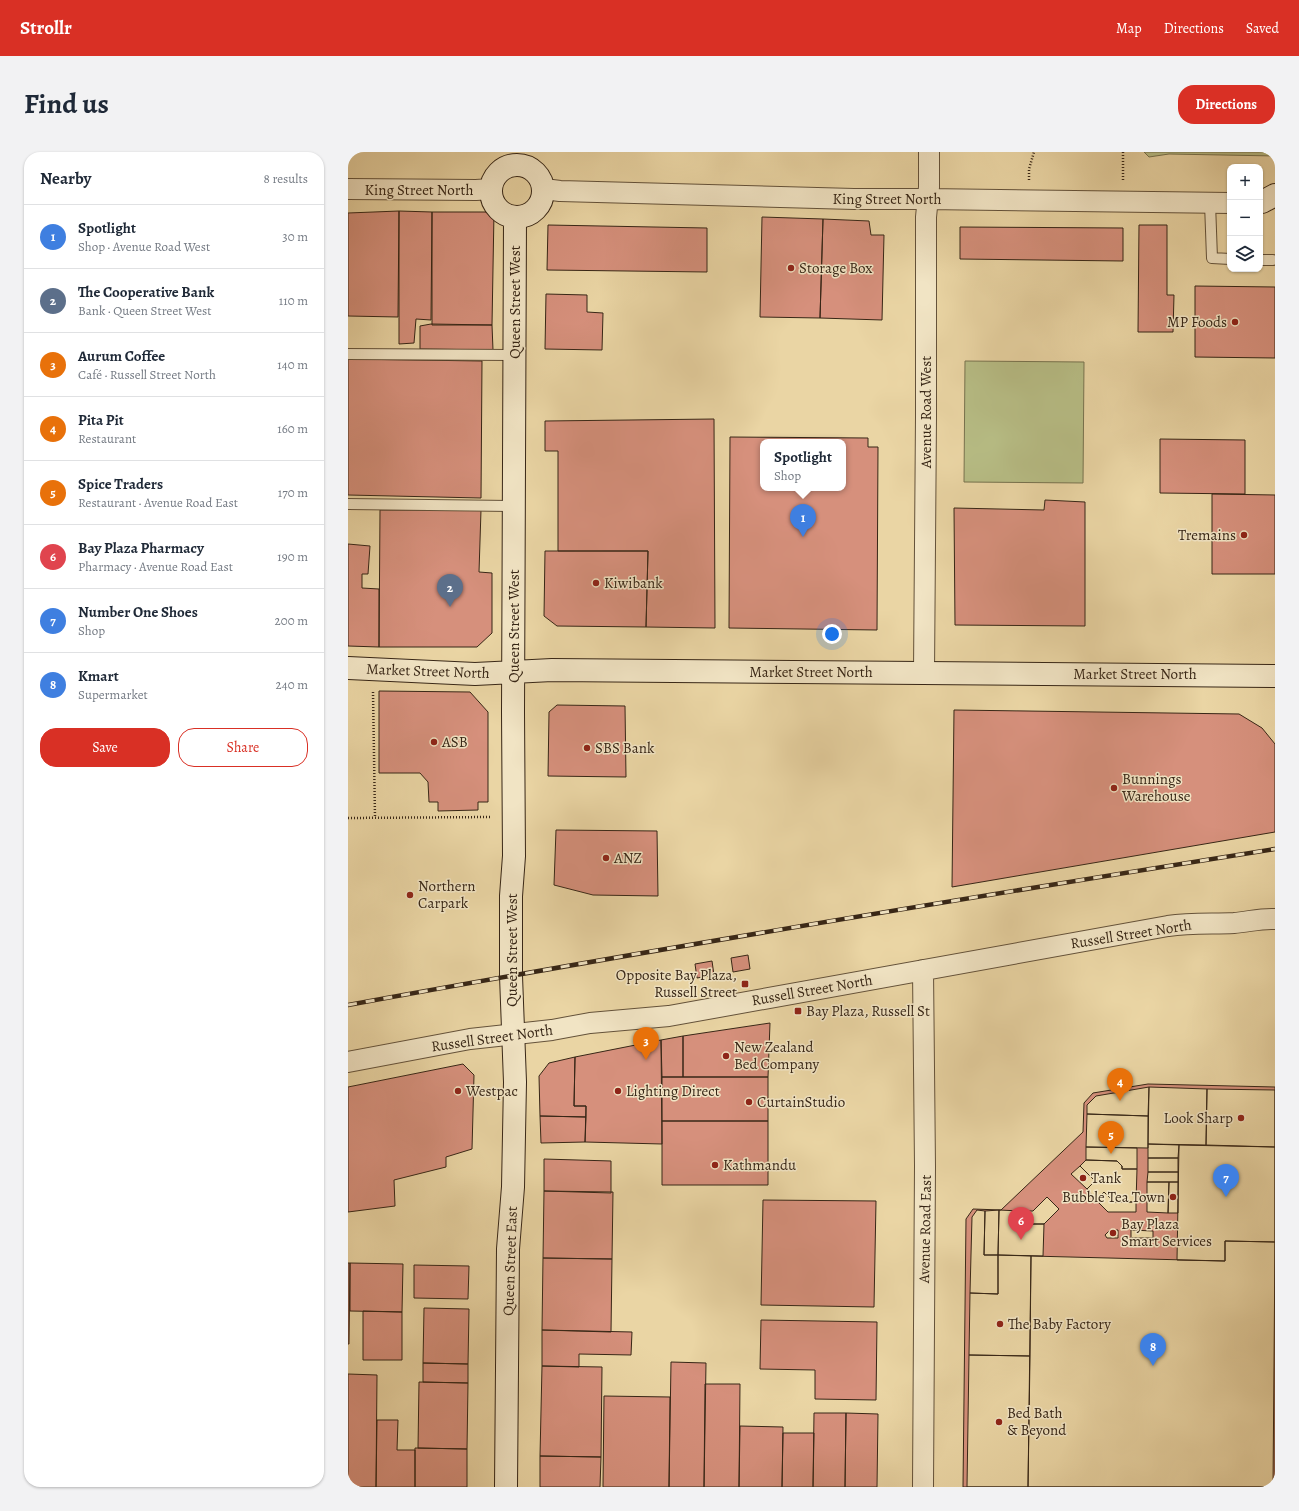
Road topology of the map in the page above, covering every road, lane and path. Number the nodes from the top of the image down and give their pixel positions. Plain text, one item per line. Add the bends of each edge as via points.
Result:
1 (929, 152) edge
2 (1034, 152) edge
3 (1122, 152) edge
4 (516, 158) edge
5 (491, 189) junction
6 (544, 189) junction
7 (348, 190) edge
8 (927, 199) junction
9 (1029, 201) junction
10 (1124, 201) junction
11 (1210, 203) junction
12 (1227, 203) edge
13 (515, 218) junction
14 (1227, 259) edge
15 (1263, 260) edge
16 (1273, 260) dead end
17 (348, 354) edge
18 (515, 355) junction
19 (348, 504) edge
20 (514, 506) junction
21 (348, 668) edge
22 (373, 669) junction
23 (513, 672) junction
24 (924, 673) junction
25 (1275, 676) edge
26 (514, 816) junction
27 (348, 818) edge
28 (376, 818) junction
29 (1275, 919) edge
30 (923, 970) junction
31 (512, 1034) junction
32 (348, 1062) edge
33 (506, 1487) edge
34 (923, 1487) edge

1 - 8 street, Avenue Road West
2 - 9 path via 1029,169
3 - 10 path
4 - 5 street via 499,172
4 - 6 street via 531,168 540,178
5 - 7 street, King Street North
5 - 13 street via 491,196 497,208
6 - 8 street, King Street North via 691,195
6 - 13 street via 541,204 536,210 530,215
8 - 9 street, King Street North
8 - 24 street, Avenue Road West
9 - 10 street, King Street North
10 - 11 street, King Street North
11 - 12 street, King Street North
11 - 14 lane via 1212,258
13 - 18 street, Queen Street West
15 - 16 lane
17 - 18 lane
18 - 20 street, Queen Street West
19 - 20 lane
20 - 23 street, Queen Street West
21 - 22 street, Market Street North
22 - 23 street, Market Street North via 475,674
22 - 28 path
23 - 24 street, Market Street North via 559,670
23 - 26 street, Queen Street West
24 - 25 street, Market Street North
26 - 28 path
26 - 31 street, Queen Street West via 511,896
27 - 28 path
29 - 30 street, Russell Street North via 1168,926
30 - 31 street, Russell Street North via 669,1016 590,1023
30 - 34 street, Avenue Road East
31 - 32 street, Russell Street North via 470,1039
31 - 33 street, Queen Street East via 514,1089 508,1249

